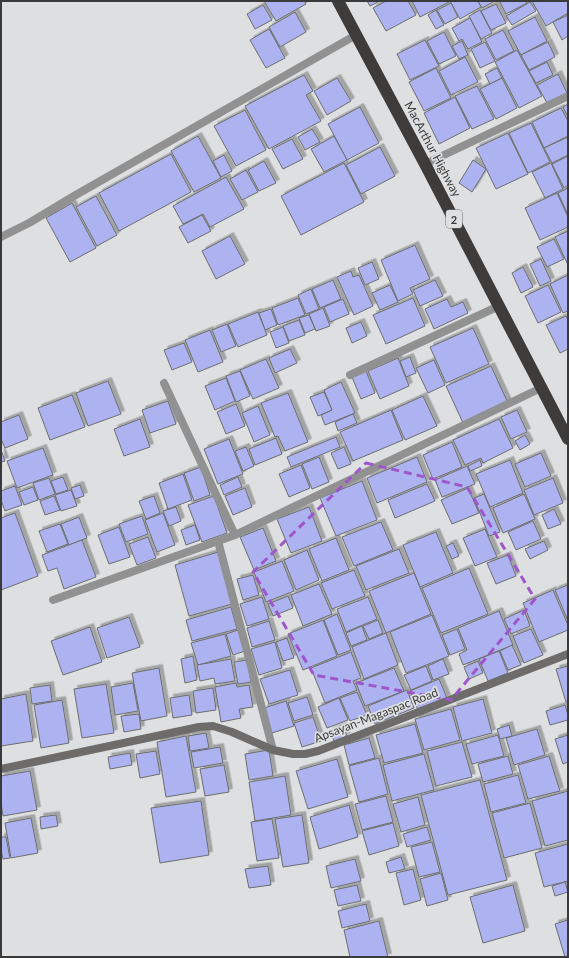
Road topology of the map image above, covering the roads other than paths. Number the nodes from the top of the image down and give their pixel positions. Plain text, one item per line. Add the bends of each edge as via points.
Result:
1 (338, 1) edge
2 (356, 35) junction
3 (568, 96) edge
4 (425, 164) junction
5 (1, 237) edge
6 (499, 306) junction
7 (350, 375) dead end
8 (164, 383) dead end
9 (542, 388) junction
10 (568, 439) edge
11 (235, 536) junction
12 (218, 541) junction
13 (52, 600) dead end
14 (568, 654) edge
15 (273, 750) junction
16 (1, 769) edge

1 - 2 highway, MacArthur Highway / 2
2 - 4 highway, MacArthur Highway / 2
2 - 5 street
3 - 4 street
4 - 6 highway, MacArthur Highway / 2
6 - 7 street
6 - 9 highway, MacArthur Highway / 2
8 - 11 street
9 - 10 highway, MacArthur Highway / 2
9 - 11 street
11 - 12 street
12 - 13 street
12 - 15 street
14 - 15 street, Apsayan-Magaspac Road via 318,751 293,754
15 - 16 street, Apsayan-Magaspac Road via 213,726

